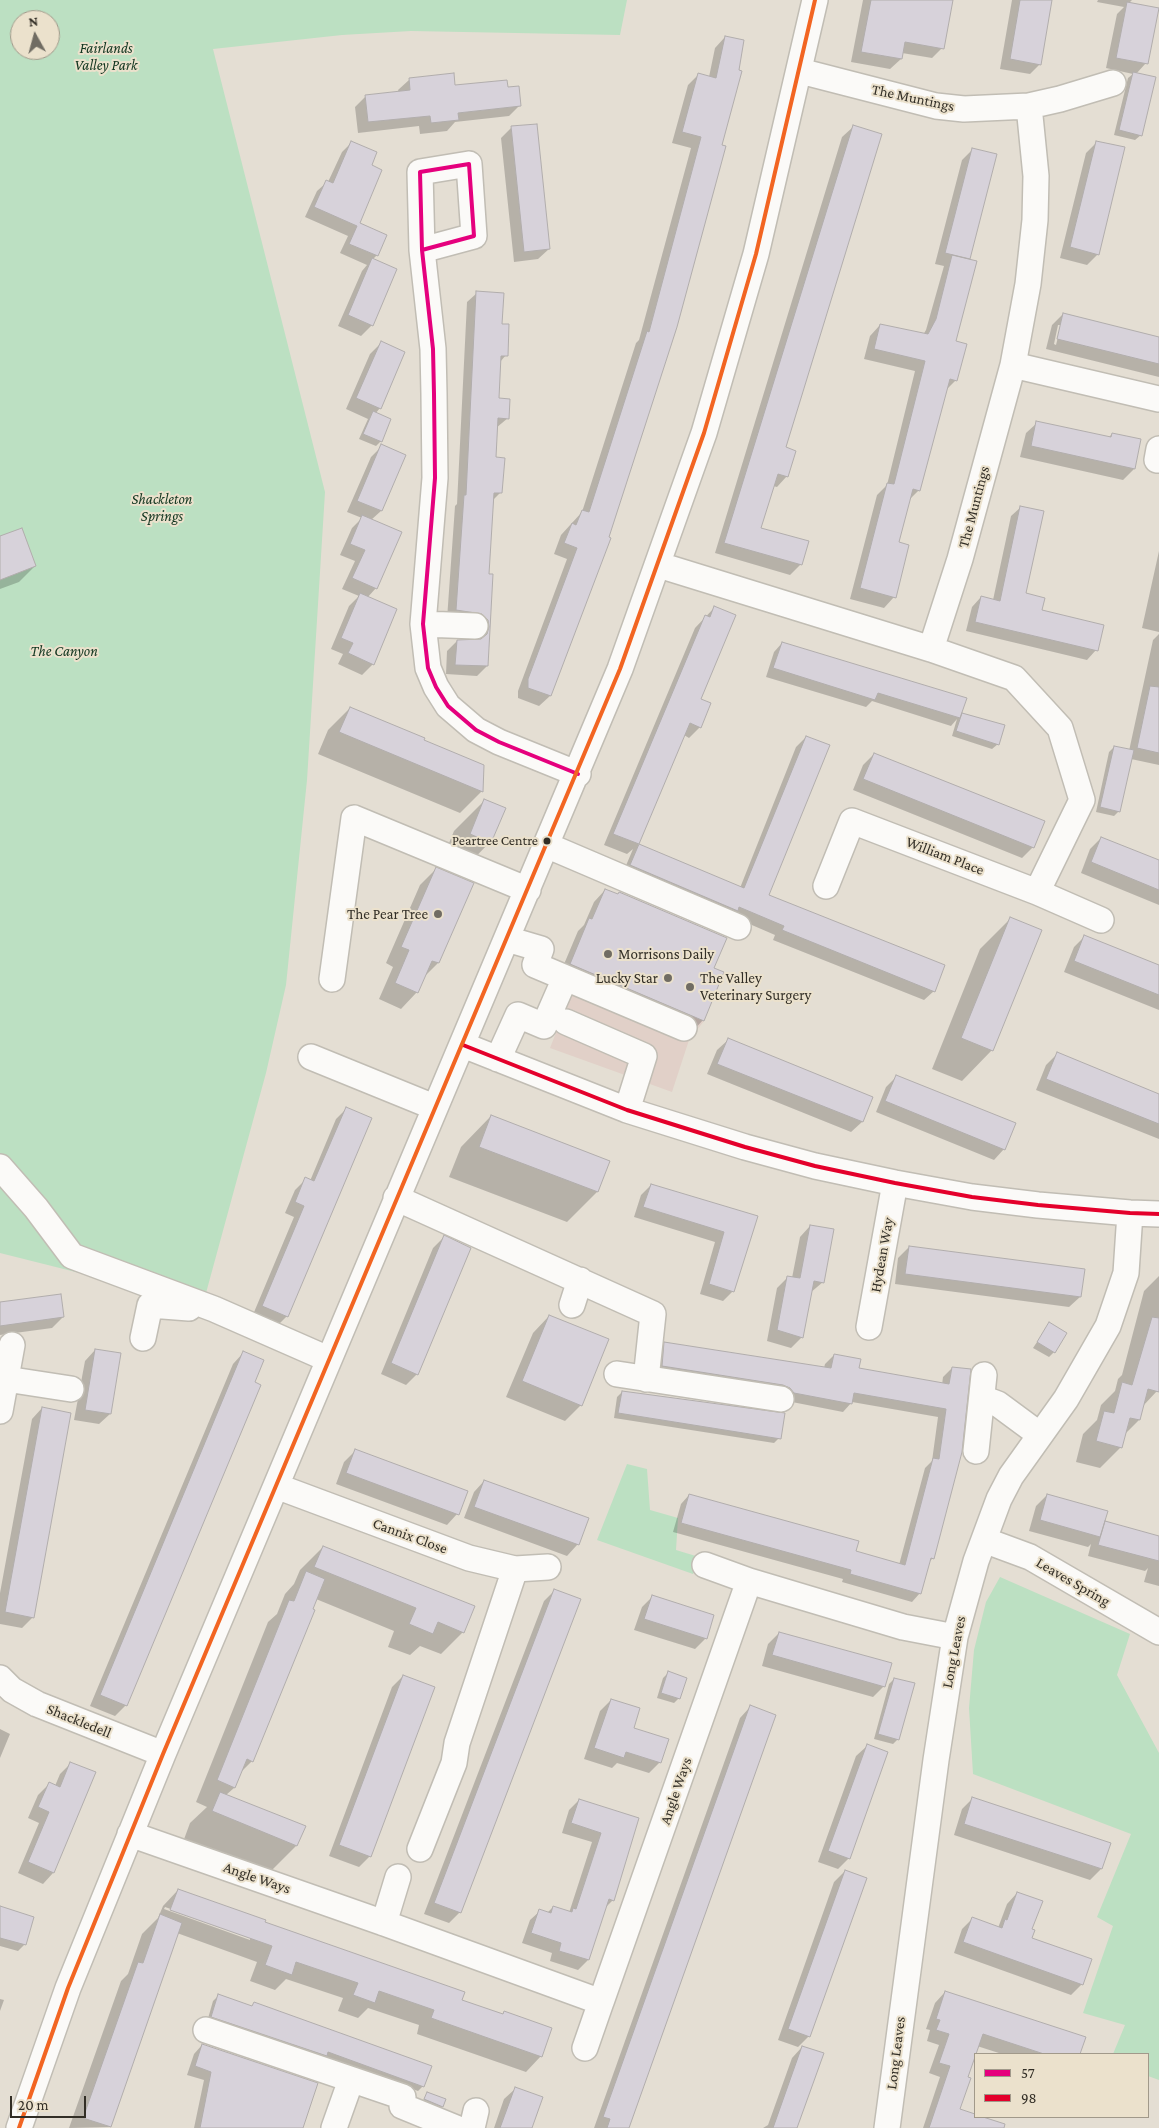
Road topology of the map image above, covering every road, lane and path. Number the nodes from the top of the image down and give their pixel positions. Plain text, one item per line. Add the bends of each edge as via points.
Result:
1 (815, 0) edge
2 (800, 72) junction
3 (1113, 83) dead end
4 (1029, 106) junction
5 (422, 250) dead end
6 (1013, 365) junction
7 (1159, 399) edge
8 (658, 564) junction
9 (423, 624) junction
10 (475, 626) dead end
11 (931, 649) junction
12 (578, 774) junction
13 (546, 844) junction
14 (826, 886) dead end
15 (528, 890) junction
16 (1037, 892) junction
17 (1101, 920) dead end
18 (738, 927) dead end
19 (507, 939) junction
20 (565, 978) junction
21 (332, 980) dead end
22 (566, 1022) dead end
23 (684, 1028) dead end
24 (463, 1045) junction
25 (311, 1057) dead end
26 (498, 1059) junction
27 (434, 1107) junction
28 (627, 1110) junction
29 (0, 1167) edge
30 (895, 1184) junction
31 (396, 1198) junction
32 (1130, 1213) junction
33 (1159, 1214) edge
34 (580, 1280) junction
35 (572, 1305) dead end
36 (214, 1309) junction
37 (869, 1327) dead end
38 (143, 1338) dead end
39 (12, 1345) dead end
40 (328, 1359) junction
41 (617, 1374) dead end
42 (6, 1379) junction
43 (646, 1379) junction
44 (71, 1389) dead end
45 (781, 1399) dead end
46 (0, 1411) edge
47 (1040, 1434) junction
48 (976, 1451) dead end
49 (276, 1486) junction
50 (984, 1540) junction
51 (705, 1565) dead end
52 (548, 1566) dead end
53 (515, 1569) junction
54 (749, 1580) junction
55 (1159, 1632) edge
56 (955, 1637) junction
57 (0, 1678) edge
58 (163, 1754) junction
59 (130, 1834) junction
60 (420, 1849) dead end
61 (398, 1877) dead end
62 (384, 1923) junction
63 (601, 2002) junction
64 (206, 2030) dead end
65 (585, 2048) dead end
66 (351, 2080) junction
67 (19, 2128) edge
68 (334, 2128) edge
69 (456, 2128) edge
70 (887, 2128) edge

1 - 2 street
2 - 4 street, The Muntings via 936,106 964,109
2 - 8 street via 756,254 704,433
3 - 4 street, The Muntings
4 - 6 street, The Muntings via 1036,176 1035,220 1028,284
5 - 9 street via 433,349 435,478
6 - 7 street
6 - 11 street, The Muntings via 960,559
8 - 11 street
8 - 12 street
9 - 10 street
9 - 12 street via 428,668 436,688 460,718 498,742
11 - 16 street via 1014,678 1060,728 1082,800
12 - 13 street
13 - 15 street
13 - 18 street
14 - 16 street, William Place via 852,821
15 - 19 street
15 - 21 street via 354,818
16 - 17 street, William Place
19 - 20 street via 541,950 535,965
19 - 24 street
20 - 23 street
20 - 26 street via 544,1026 518,1015
22 - 28 street via 644,1056
24 - 26 street
24 - 27 street
25 - 27 street
26 - 28 street
27 - 31 street
28 - 30 street via 745,1147
29 - 36 street via 72,1256
30 - 32 street via 972,1197
30 - 37 street, Hydean Way
31 - 34 street
31 - 40 street
32 - 33 street
32 - 47 street, Long Leaves via 1126,1273 1108,1326 1066,1399
34 - 35 street
34 - 43 street via 654,1314
36 - 38 street via 150,1305
36 - 40 street
39 - 42 street
40 - 49 street
41 - 43 street
42 - 44 street
42 - 46 street
43 - 45 street
47 - 48 street via 998,1404 983,1387
47 - 50 street, Long Leaves via 999,1499
49 - 53 street, Cannix Close via 469,1558
49 - 58 street
50 - 55 street, Leaves Spring via 1030,1557
50 - 56 street, Long Leaves
51 - 54 street
52 - 53 street, Cannix Close
53 - 60 street via 457,1744 454,1763
54 - 56 street via 903,1627
54 - 63 street, Angle Ways
56 - 70 street, Long Leaves
57 - 58 street, Shackledell via 12,1690 37,1704
58 - 59 street
59 - 62 street, Angle Ways
59 - 67 street via 68,1988
61 - 62 street
62 - 63 street, Angle Ways
63 - 65 street, Angle Ways
64 - 66 street
66 - 68 street
66 - 69 street via 403,2097 402,2106

